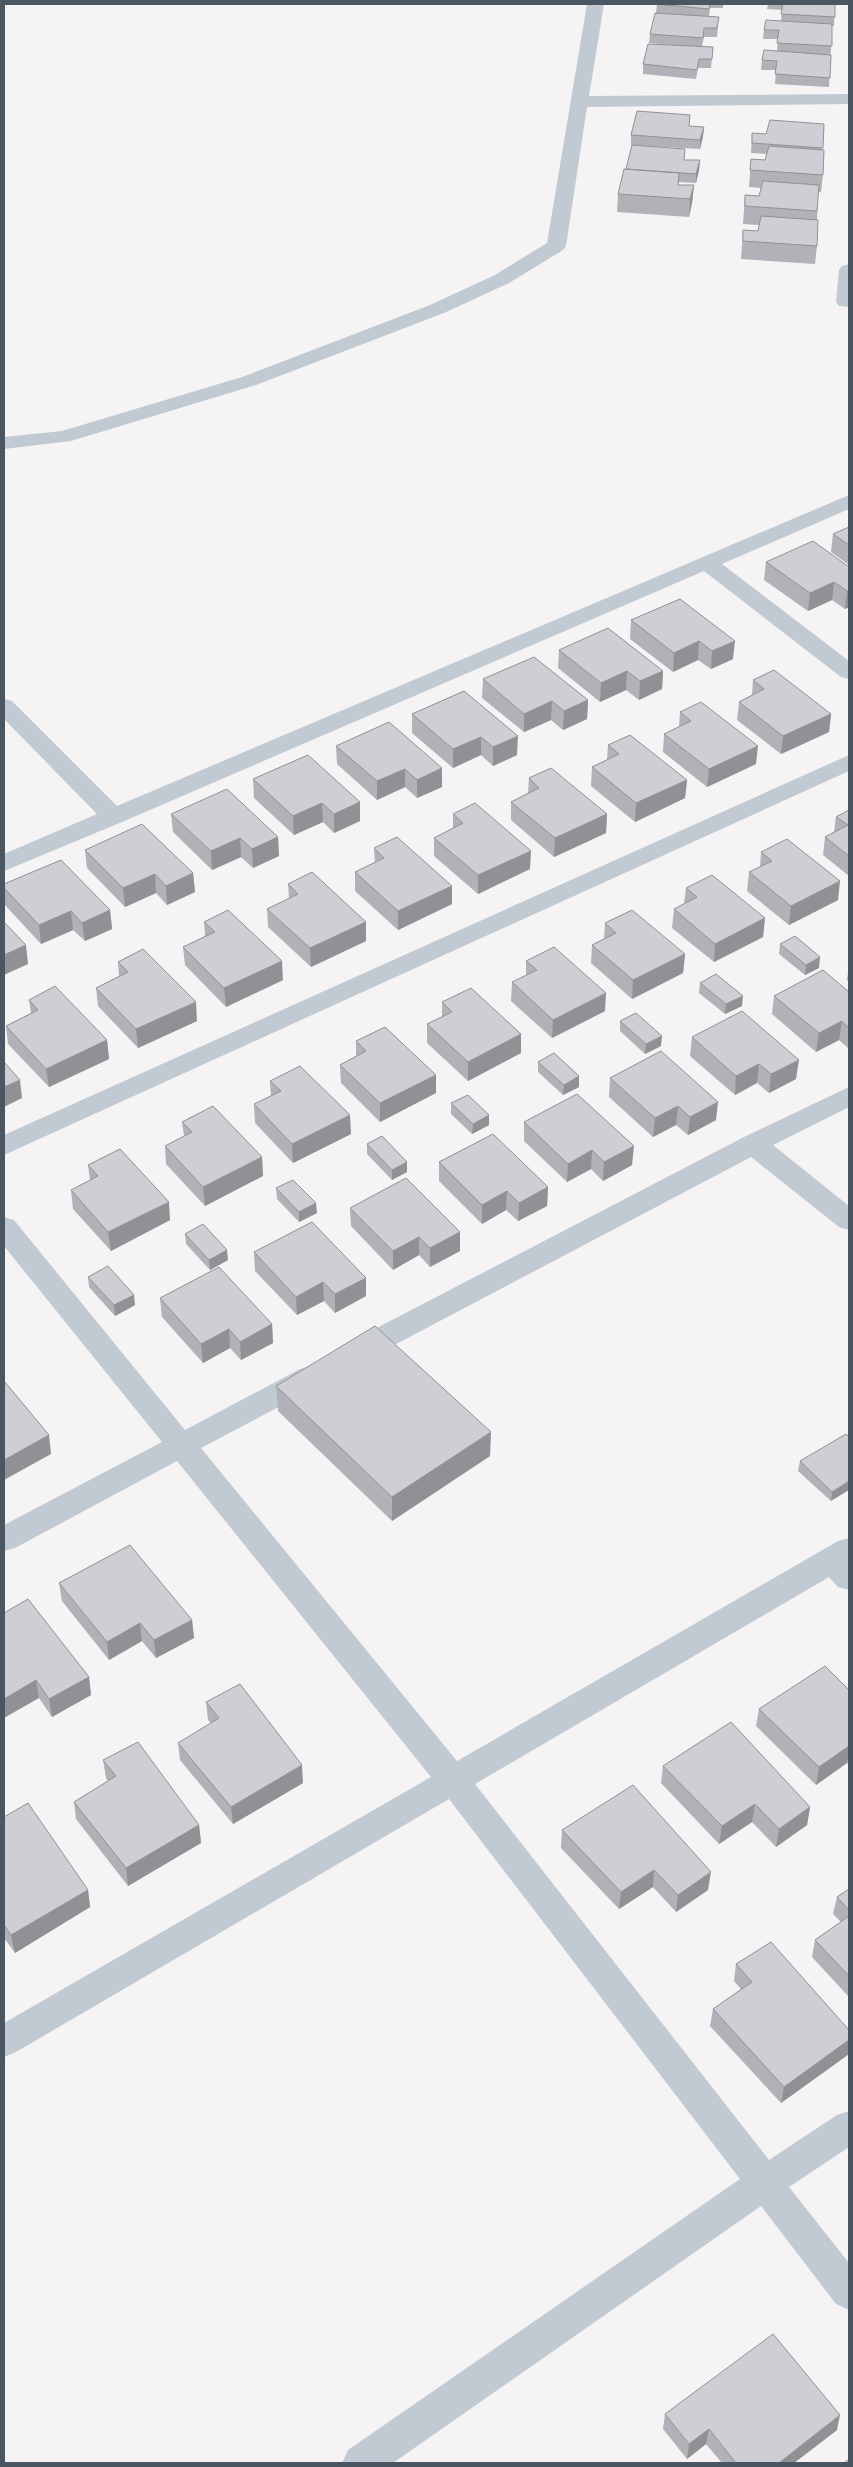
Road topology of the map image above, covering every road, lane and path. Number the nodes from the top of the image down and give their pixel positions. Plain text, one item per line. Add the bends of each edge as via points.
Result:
1 (595, 4) edge
2 (849, 99) edge
3 (579, 102) junction
4 (849, 270) edge
5 (846, 302) dead end
6 (4, 443) edge
7 (849, 501) edge
8 (706, 562) junction
9 (849, 672) edge
10 (4, 706) edge
11 (849, 762) edge
12 (114, 816) junction
13 (4, 864) edge
14 (849, 1096) edge
15 (753, 1144) junction
16 (4, 1146) edge
17 (849, 1220) edge
18 (4, 1227) edge
19 (180, 1445) junction
20 (4, 1539) edge
21 (843, 1562) edge
22 (453, 1780) junction
23 (4, 2041) edge
24 (849, 2127) edge
25 (763, 2184) junction
26 (849, 2292) edge
27 (361, 2463) edge

1 - 3 street
2 - 3 street
3 - 6 street via 556,246 502,279 436,309 250,381 64,437
4 - 5 street
7 - 8 street
8 - 9 street
8 - 12 street
10 - 12 street
11 - 16 street
12 - 13 street
14 - 15 street
15 - 17 street
15 - 19 street
18 - 19 street
19 - 20 street
19 - 22 street
21 - 22 street
22 - 23 street
22 - 25 street
24 - 25 street
25 - 26 street
25 - 27 street

